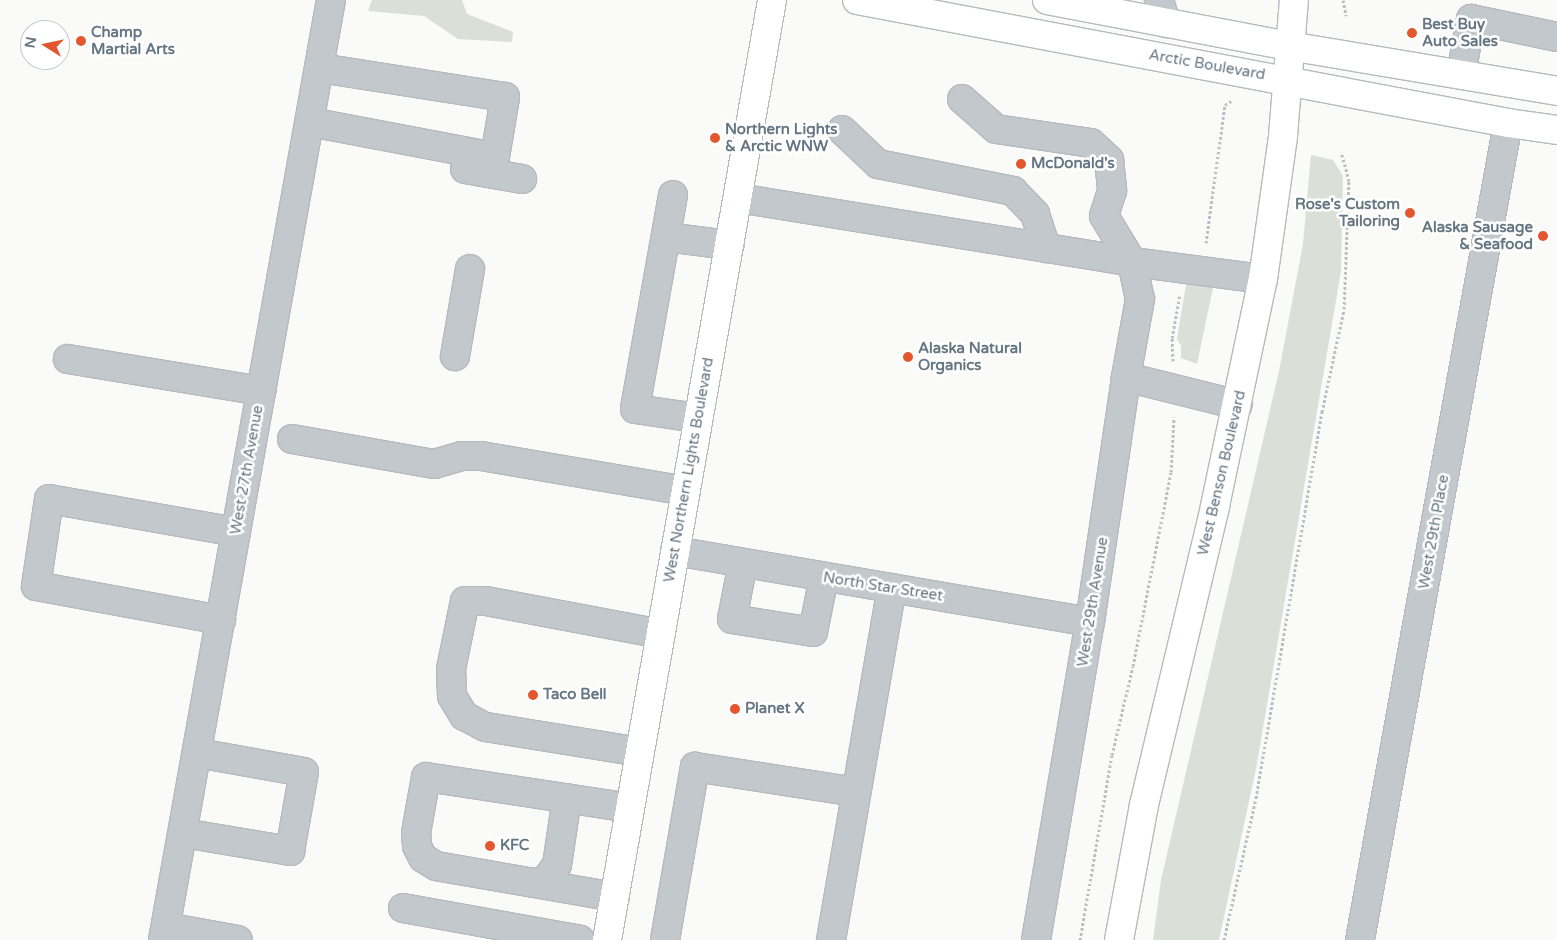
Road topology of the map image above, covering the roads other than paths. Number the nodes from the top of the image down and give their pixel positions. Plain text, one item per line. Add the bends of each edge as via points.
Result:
1 (331, 0) edge
2 (772, 0) edge
3 (857, 0) edge
4 (1047, 0) edge
5 (1294, 0) edge
6 (1473, 10) edge
7 (1162, 11) edge
8 (1557, 37) edge
9 (1289, 46) junction
10 (319, 68) junction
11 (1461, 75) junction
12 (1287, 80) junction
13 (1557, 92) edge
14 (962, 99) dead end
15 (1508, 124) junction
16 (842, 130) dead end
17 (1557, 130) edge
18 (308, 132) junction
19 (522, 179) dead end
20 (673, 196) dead end
21 (738, 198) junction
22 (666, 237) junction
23 (730, 246) junction
24 (1046, 248) junction
25 (1132, 262) junction
26 (470, 269) dead end
27 (1264, 279) junction
28 (455, 356) dead end
29 (68, 359) dead end
30 (1126, 377) junction
31 (261, 391) junction
32 (1238, 405) junction
33 (698, 418) junction
34 (292, 439) dead end
35 (686, 491) junction
36 (236, 532) junction
37 (675, 551) junction
38 (743, 562) junction
39 (824, 577) junction
40 (892, 588) junction
41 (221, 620) junction
42 (1090, 622) junction
43 (660, 634) junction
44 (640, 752) junction
45 (197, 753) junction
46 (856, 792) junction
47 (567, 798) junction
48 (630, 808) junction
49 (183, 833) junction
50 (534, 883) junction
51 (615, 897) junction
52 (403, 908) dead end
53 (165, 934) edge
54 (238, 940) edge
55 (580, 940) edge
56 (607, 940) edge
57 (665, 940) edge
58 (830, 940) edge
59 (1036, 940) edge
60 (1119, 940) edge
61 (1360, 940) edge

1 - 10 street, West 27th Avenue
2 - 21 main road, West Northern Lights Boulevard
3 - 12 main road, Arctic Boulevard
4 - 7 main road
5 - 9 main road, West Benson Boulevard
6 - 8 street
6 - 11 street
7 - 9 main road
9 - 11 main road
9 - 12 main road, West Benson Boulevard
10 - 18 street, West 27th Avenue
10 - 18 street via 505,97 495,157
11 - 13 main road
12 - 15 main road, Arctic Boulevard
12 - 27 main road, West Benson Boulevard
14 - 25 street, West 29th Avenue via 996,129 1096,145 1109,160 1112,192 1104,216
15 - 17 main road, Arctic Boulevard
15 - 61 street, West 29th Place
16 - 24 street via 878,164 1013,191 1035,214
18 - 19 street
18 - 31 street, West 27th Avenue
20 - 22 street
21 - 23 main road, West Northern Lights Boulevard
21 - 24 street
22 - 23 street
22 - 33 street via 635,409
23 - 33 main road, West Northern Lights Boulevard
24 - 25 street
25 - 27 street
25 - 30 street, West 29th Avenue via 1140,299
26 - 28 street
27 - 32 main road, West Benson Boulevard
29 - 31 street
30 - 32 street
30 - 42 street, West 29th Avenue
31 - 36 street, West 27th Avenue
32 - 60 main road, West Benson Boulevard via 1144,806
33 - 35 main road, West Northern Lights Boulevard
34 - 35 street via 434,464 462,456 481,456
35 - 37 main road, West Northern Lights Boulevard
36 - 41 street, West 27th Avenue
36 - 41 street via 49,499 36,586
37 - 38 street, North Star Street
37 - 43 main road, West Northern Lights Boulevard
38 - 39 street, North Star Street
38 - 39 street via 732,619 813,632
39 - 40 street, North Star Street
40 - 42 street, North Star Street
40 - 46 street
41 - 45 street, West 27th Avenue
42 - 59 street, West 29th Avenue
43 - 44 main road, West Northern Lights Boulevard
43 - 44 street via 486,601 465,601 451,669 452,696 464,716 485,727
44 - 48 main road, West Northern Lights Boulevard
45 - 49 street, West 27th Avenue
45 - 49 street via 304,772 301,790 290,851
46 - 57 street via 695,767
46 - 58 street
47 - 48 street
47 - 50 street via 557,865 545,881
47 - 50 street via 426,777 416,833 423,858 436,866
48 - 51 main road, West Northern Lights Boulevard
49 - 53 street, West 27th Avenue
50 - 51 street
51 - 56 main road, West Northern Lights Boulevard
52 - 55 street
53 - 54 street

